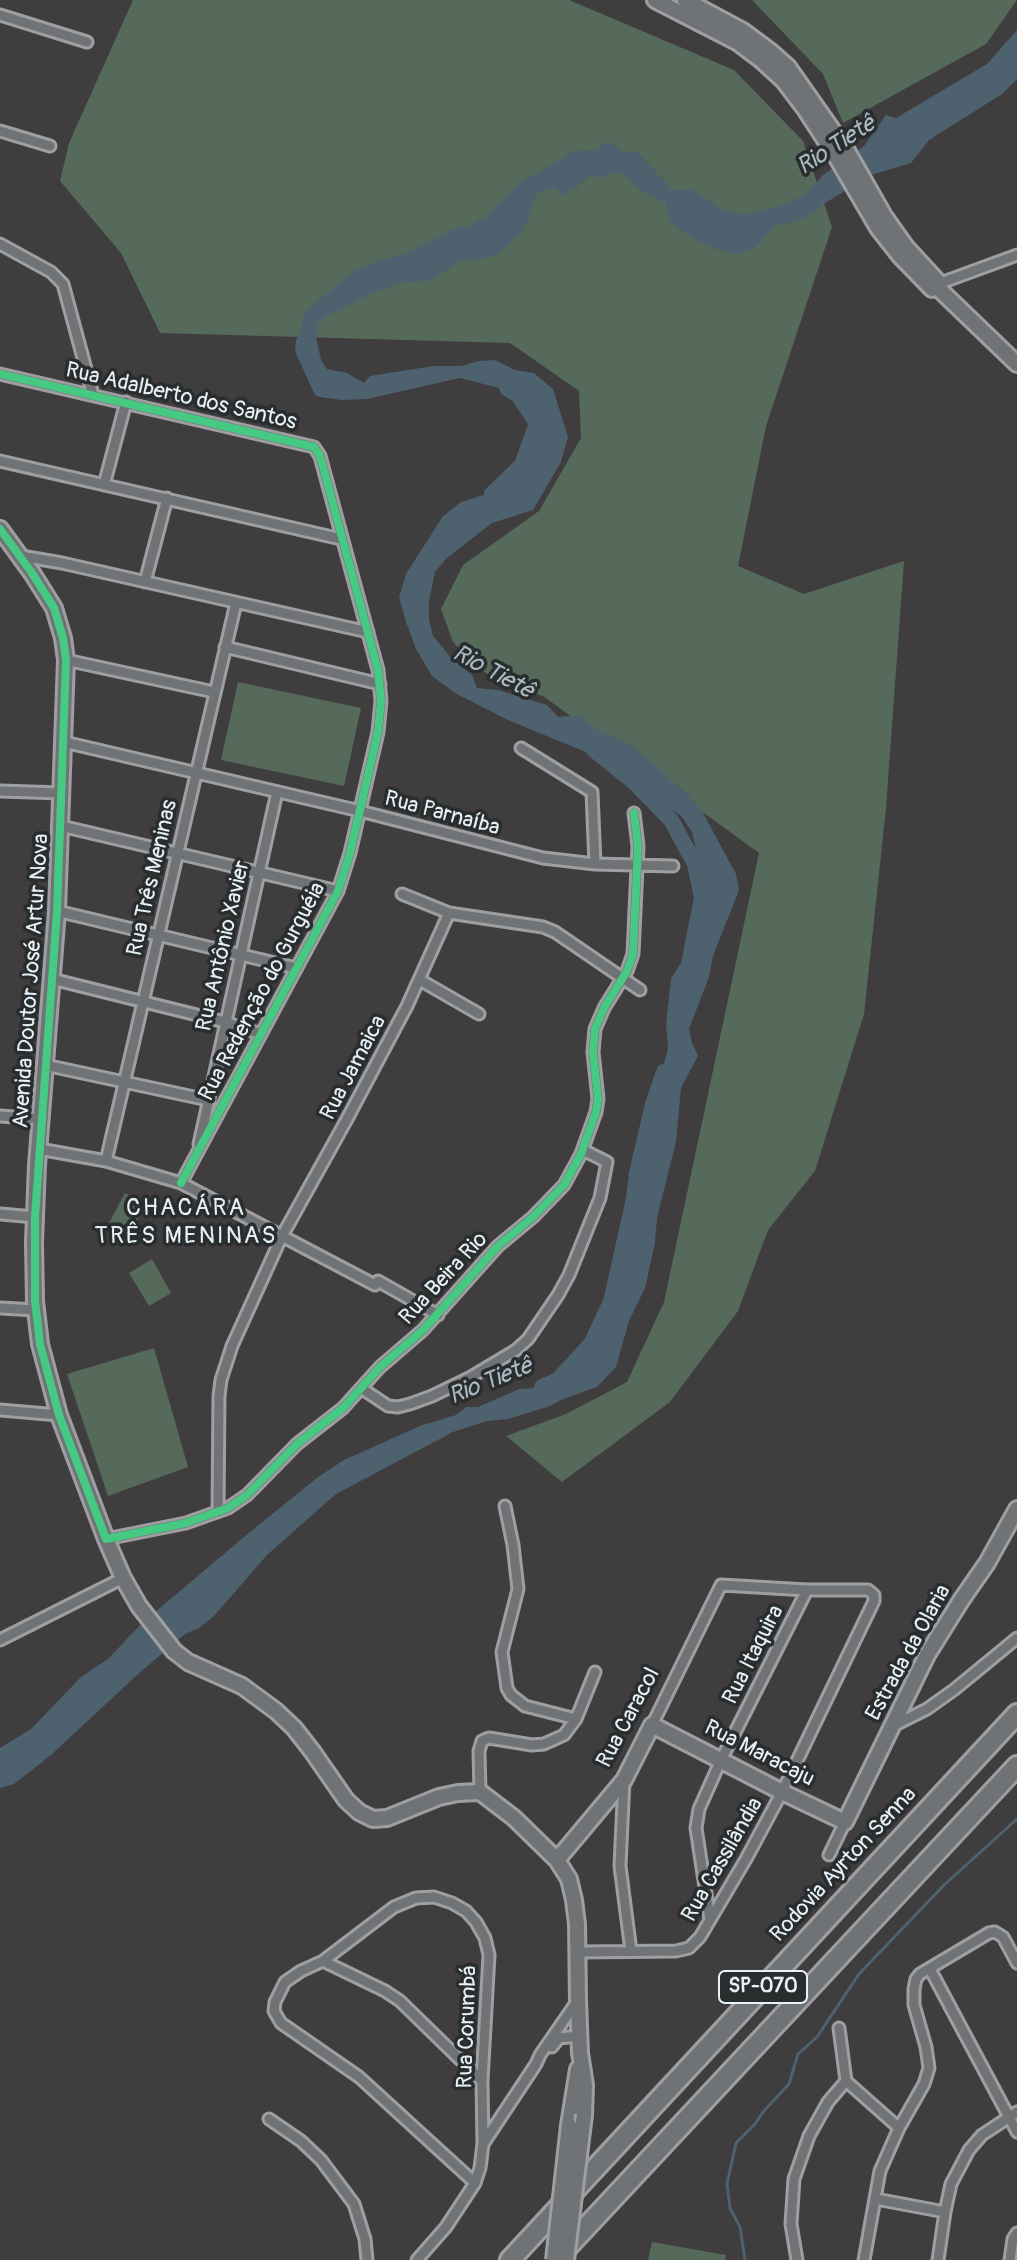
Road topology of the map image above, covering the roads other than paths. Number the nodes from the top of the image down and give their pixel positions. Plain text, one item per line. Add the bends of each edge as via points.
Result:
1 (655, 0) edge
2 (685, 0) edge
3 (0, 15) edge
4 (87, 42) dead end
5 (0, 131) edge
6 (50, 146) dead end
7 (842, 154) junction
8 (0, 244) edge
9 (1017, 255) edge
10 (937, 288) junction
11 (0, 362) edge
12 (1017, 364) edge
13 (2, 374) edge
14 (93, 395) junction
15 (126, 402) junction
16 (0, 461) edge
17 (104, 485) junction
18 (167, 498) junction
19 (0, 529) edge
20 (341, 539) junction
21 (21, 556) junction
22 (145, 582) junction
23 (236, 603) junction
24 (368, 632) junction
25 (225, 647) junction
26 (66, 660) junction
27 (380, 684) junction
28 (214, 692) junction
29 (64, 742) junction
30 (521, 748) dead end
31 (196, 773) junction
32 (0, 791) edge
33 (277, 792) junction
34 (62, 793) junction
35 (360, 811) junction
36 (634, 813) dead end
37 (61, 826) junction
38 (177, 853) junction
39 (595, 864) junction
40 (638, 866) junction
41 (673, 866) dead end
42 (261, 871) junction
43 (338, 891) junction
44 (402, 894) dead end
45 (57, 911) junction
46 (449, 913) junction
47 (158, 935) junction
48 (241, 954) junction
49 (296, 968) junction
50 (622, 978) junction
51 (52, 979) junction
52 (420, 980) junction
53 (640, 990) dead end
54 (142, 1001) junction
55 (479, 1014) dead end
56 (225, 1022) junction
57 (261, 1034) junction
58 (45, 1065) junction
59 (124, 1083) junction
60 (208, 1100) junction
61 (0, 1116) edge
62 (41, 1119) junction
63 (39, 1149) junction
64 (583, 1150) junction
65 (197, 1156) junction
66 (106, 1161) junction
67 (181, 1183) junction
68 (0, 1214) edge
69 (35, 1217) junction
70 (282, 1236) junction
71 (0, 1308) edge
72 (36, 1310) junction
73 (438, 1315) junction
74 (361, 1388) junction
75 (0, 1410) edge
76 (59, 1415) junction
77 (505, 1506) dead end
78 (1017, 1509) edge
79 (218, 1512) junction
80 (106, 1539) junction
81 (123, 1578) junction
82 (807, 1590) junction
83 (1017, 1638) edge
84 (0, 1640) edge
85 (595, 1672) dead end
86 (1017, 1714) edge
87 (576, 1719) junction
88 (652, 1725) junction
89 (893, 1726) junction
90 (721, 1760) junction
91 (1017, 1766) edge
92 (624, 1780) junction
93 (480, 1792) junction
94 (782, 1792) junction
95 (845, 1822) junction
96 (829, 1855) dead end
97 (557, 1860) junction
98 (710, 1920) junction
99 (631, 1951) junction
100 (578, 1952) junction
101 (323, 1961) junction
102 (1017, 1963) edge
103 (930, 1969) junction
104 (578, 2000) junction
105 (839, 2028) dead end
106 (579, 2036) junction
107 (580, 2053) junction
108 (536, 2064) junction
109 (482, 2081) junction
110 (846, 2081) junction
111 (1013, 2114) edge
112 (269, 2119) dead end
113 (899, 2128) junction
114 (1017, 2132) edge
115 (483, 2144) junction
116 (475, 2183) junction
117 (876, 2199) junction
118 (945, 2212) junction
119 (1017, 2233) edge
120 (367, 2260) edge
121 (417, 2260) edge
122 (510, 2260) edge
123 (554, 2260) edge
124 (566, 2260) edge
125 (797, 2260) edge
126 (864, 2260) edge
127 (938, 2260) edge
128 (1010, 2260) edge

1 - 7 main road via 761,60
2 - 7 main road via 770,51 802,85
3 - 4 street
5 - 6 street
7 - 10 main road via 867,196 878,228
8 - 14 street via 63,284
9 - 10 street
10 - 12 main road
11 - 13 street
13 - 14 street, Rua Adalberto dos Santos
14 - 15 street, Rua Adalberto dos Santos
15 - 17 street
15 - 20 street, Rua Adalberto dos Santos via 314,447
16 - 17 street
17 - 18 street
18 - 20 street
18 - 22 street
19 - 21 main road, Avenida Doutor José Artur Nova
20 - 24 street, Rua Adalberto dos Santos
21 - 22 street
21 - 26 main road, Avenida Doutor José Artur Nova via 54,608
22 - 23 street
23 - 24 street
23 - 25 street, Rua Três Meninas
24 - 27 street, Rua Adalberto dos Santos
25 - 27 street
25 - 28 street, Rua Três Meninas
26 - 28 street
26 - 29 main road, Avenida Doutor José Artur Nova
27 - 35 street, Rua Adalberto dos Santos via 378,732
28 - 31 street, Rua Três Meninas
29 - 31 street, Rua Parnaíba
29 - 34 main road, Avenida Doutor José Artur Nova
30 - 39 street via 592,792
31 - 33 street, Rua Parnaíba
31 - 38 street, Rua Três Meninas
32 - 34 street
33 - 35 street, Rua Parnaíba
33 - 42 street, Rua Antônio Xavier
34 - 37 main road, Avenida Doutor José Artur Nova
35 - 39 street, Rua Parnaíba via 533,856
35 - 43 street, Rua Redenção do Gurguéia
36 - 40 street, Rua Beira Rio
37 - 38 street
37 - 45 main road, Avenida Doutor José Artur Nova
38 - 42 street
38 - 47 street, Rua Três Meninas
39 - 40 street, Rua Parnaíba
40 - 41 street, Rua Parnaíba
40 - 50 street, Rua Beira Rio via 634,947
42 - 43 street
42 - 48 street, Rua Antônio Xavier
43 - 49 street, Rua Redenção do Gurguéia
44 - 46 street
45 - 47 street
45 - 51 main road, Avenida Doutor José Artur Nova
46 - 50 street via 543,927
46 - 52 street, Rua Jamaica
47 - 48 street
47 - 54 street, Rua Três Meninas
48 - 49 street
48 - 56 street, Rua Antônio Xavier
49 - 57 street, Rua Redenção do Gurguéia
50 - 53 street
50 - 64 street, Rua Beira Rio via 595,1029 598,1099
51 - 54 street
51 - 58 main road, Avenida Doutor José Artur Nova
52 - 55 street
52 - 70 street, Rua Jamaica
54 - 56 street
54 - 59 street, Rua Três Meninas
56 - 57 street
56 - 60 street, Rua Antônio Xavier
57 - 65 street, Rua Redenção do Gurguéia
58 - 59 street
58 - 62 main road, Avenida Doutor José Artur Nova
59 - 60 street
59 - 66 street, Rua Três Meninas
60 - 65 street, Rua Antônio Xavier
61 - 62 street
62 - 63 main road, Avenida Doutor José Artur Nova
63 - 66 street
63 - 69 main road, Avenida Doutor José Artur Nova
64 - 73 street, Rua Beira Rio via 564,1185 498,1246
64 - 74 street via 605,1160 600,1198 569,1275 523,1344 453,1387 410,1404 388,1406
65 - 67 street, Rua Redenção do Gurguéia
66 - 67 street
67 - 70 street
68 - 69 street
69 - 72 main road, Avenida Doutor José Artur Nova
70 - 73 street
70 - 79 street, Rua Jamaica via 221,1380
71 - 72 street
72 - 76 main road, Avenida Doutor José Artur Nova via 44,1367
73 - 74 street, Rua Beira Rio
74 - 79 street, Rua Beira Rio via 247,1495
75 - 76 street
76 - 80 main road, Avenida Doutor José Artur Nova
77 - 87 street via 518,1589 502,1652 507,1688 525,1706
78 - 89 main road, Estrada da Olaria via 927,1655
79 - 80 street, Rua Beira Rio
80 - 81 main road, Avenida Doutor José Artur Nova
81 - 84 street
81 - 93 main road, Avenida Doutor José Artur Nova via 174,1651 268,1705 294,1728 359,1812 387,1818 439,1797
82 - 88 street, Rua Caracol via 721,1585
82 - 90 street, Rua Itaquira
82 - 94 street, Rua Cassilândia via 868,1590 874,1601
83 - 89 street via 927,1709
85 - 87 street
86 - 122 highway, Rodovia Ayrton Senna / SP-070
87 - 93 street via 564,1735 544,1744 485,1739 479,1751
88 - 90 main road, Rua Maracaju
88 - 92 main road, Rua Caracol
89 - 95 main road, Estrada da Olaria
90 - 94 main road, Rua Maracaju
90 - 98 street, Rua Itaquira via 696,1818
91 - 123 highway, SP-070
92 - 97 main road, Rua Caracol
92 - 99 street via 620,1866
93 - 97 main road
94 - 95 main road, Rua Maracaju
94 - 98 street, Rua Cassilândia
95 - 96 street
97 - 100 main road via 574,1900
98 - 99 street, Rua Cassilândia via 689,1948
99 - 100 street, Rua Cassilândia
100 - 104 main road
101 - 109 street via 400,2001
101 - 109 street, Rua Corumbá via 394,1907 416,1898 434,1897 466,1911 485,1938 489,1955
101 - 116 street, Rua Corumbá via 285,1982 274,2011 281,2023 359,2077
102 - 103 street via 999,1933 989,1933
103 - 111 street
103 - 113 street via 920,1974 914,1989 929,2068
104 - 106 main road
104 - 108 street
105 - 110 street
106 - 107 main road
106 - 108 street via 559,2038
107 - 123 main road, bridge
107 - 124 main road, bridge via 584,2115
108 - 115 street
109 - 115 street, Rua Corumbá
110 - 113 street
110 - 125 street via 809,2136 794,2179 791,2224
111 - 114 street
111 - 118 street via 969,2150 951,2184
112 - 120 street via 321,2160 354,2204
113 - 117 street via 880,2171
115 - 116 street
116 - 121 street
117 - 118 street
117 - 126 street
118 - 127 street
119 - 128 street

